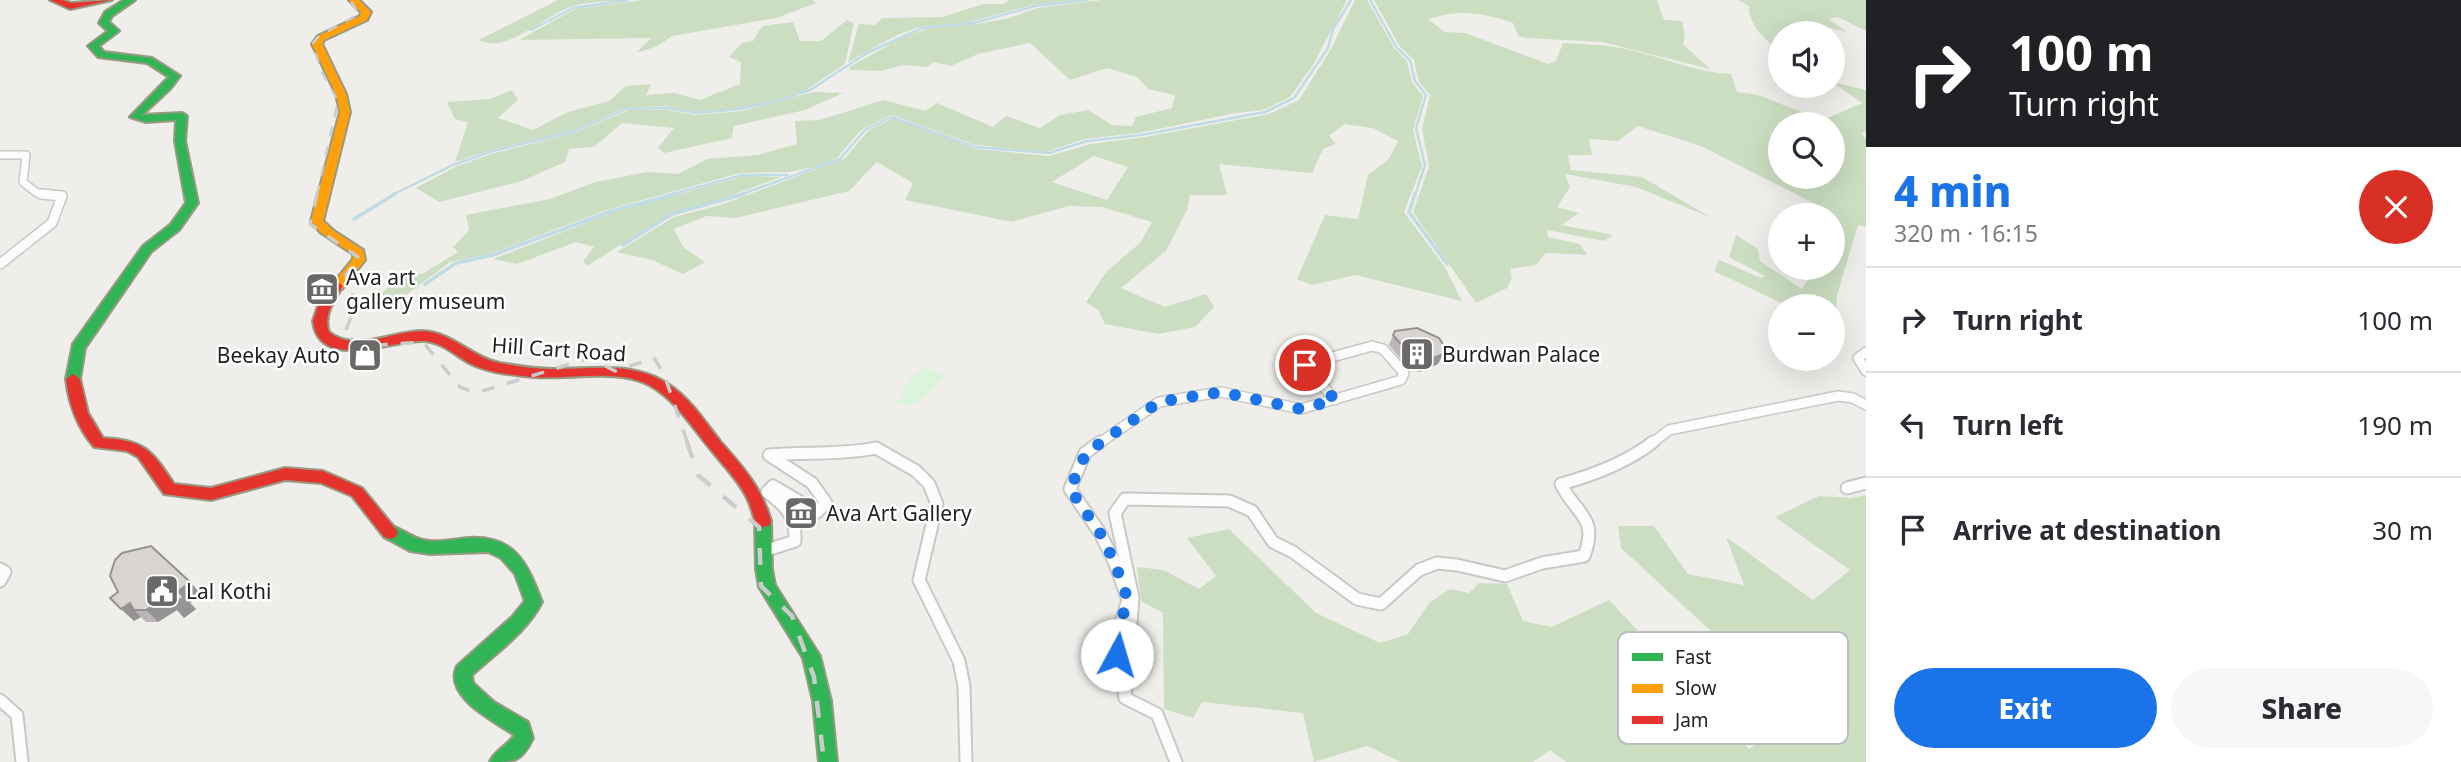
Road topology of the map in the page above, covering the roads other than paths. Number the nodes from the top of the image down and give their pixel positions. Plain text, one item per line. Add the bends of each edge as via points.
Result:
1 (55, 0) edge
2 (107, 0) edge
3 (130, 0) edge
4 (354, 0) edge
5 (0, 155) edge
6 (0, 264) edge
7 (1866, 352) edge
8 (1305, 365) junction
9 (1286, 370) dead end
10 (1866, 371) edge
11 (1335, 400) junction
12 (1866, 405) edge
13 (1866, 483) edge
14 (1847, 488) dead end
15 (764, 551) junction
16 (1125, 698) junction
17 (0, 700) edge
18 (22, 762) edge
19 (499, 762) edge
20 (828, 762) edge
21 (966, 762) edge
22 (1176, 762) edge

1 - 2 main road via 71,6
3 - 19 main road via 108,15 104,23 114,31 93,46 101,55 146,58 175,76 167,90 135,117 182,116 180,141 192,203 175,227 147,249 78,347 72,372 76,406 89,433 99,443 134,444 143,449 169,490 216,494 292,474 321,478 346,484 365,498 376,517 402,541 424,546 495,545 518,558 530,580 534,602 520,623 463,672 465,687 521,728 524,738
4 - 15 main road, Hill Cart Road via 366,12 365,18 317,44 345,100 345,112 317,221 320,228 359,253 359,260 330,293 320,314 327,339 342,346 431,336 486,366 551,374 603,371 658,383 679,398 742,476 760,512
5 - 6 street via 26,155 23,182 37,193 62,196 52,223
7 - 10 street via 1858,358
8 - 9 street
8 - 11 street
8 - 11 street via 1372,346 1383,349 1404,369 1401,380
11 - 16 street via 1301,409 1221,392 1159,402 1086,453 1070,489 1100,533 1128,600 1115,638
12 - 16 street via 1838,396 1669,430 1638,454 1561,484 1566,498 1590,523 1592,541 1584,556 1538,564 1507,576 1478,572 1454,562 1426,566 1381,604 1357,598 1273,542 1252,511 1229,501 1125,499 1115,513 1133,598
13 - 14 street
15 - 20 main road, Hill Cart Road via 767,589 806,643 813,662
15 - 21 street via 795,541 796,523 788,508 768,492 773,486 817,512 826,503 812,483 769,455 876,448 929,484 937,504 919,580 959,661
16 - 22 street via 1157,714
17 - 18 street via 17,715

